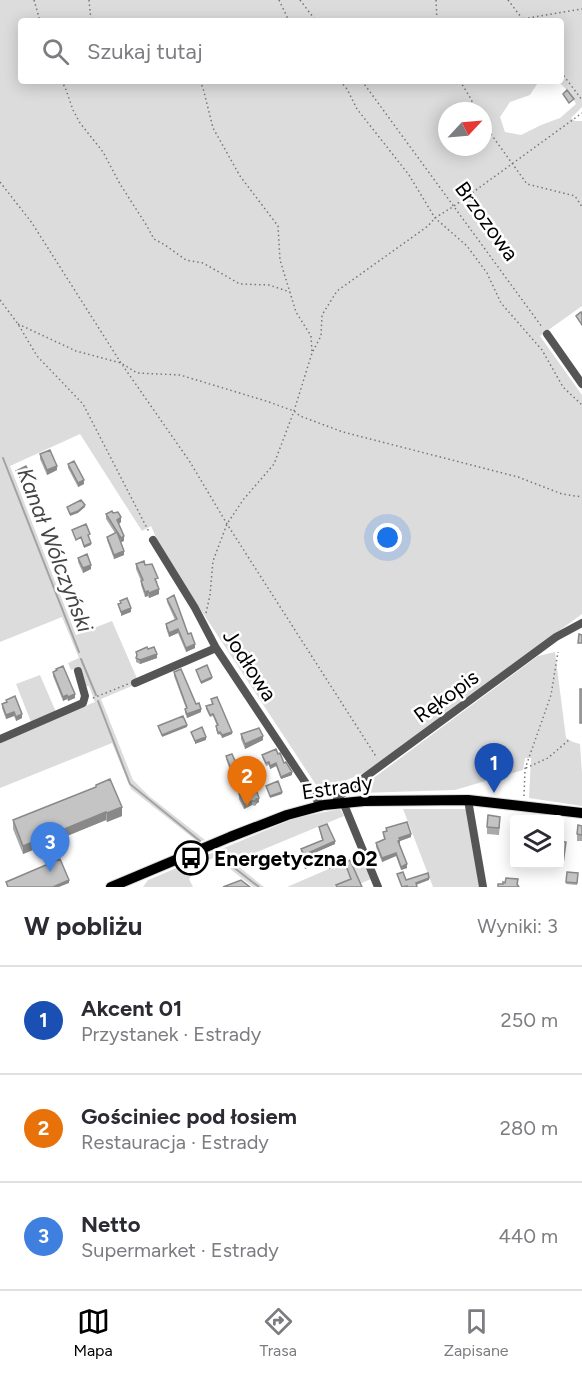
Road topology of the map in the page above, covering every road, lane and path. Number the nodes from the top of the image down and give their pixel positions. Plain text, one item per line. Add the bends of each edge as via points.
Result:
1 (34, 0) edge
2 (89, 0) edge
3 (279, 0) edge
4 (300, 0) edge
5 (436, 0) edge
6 (508, 0) edge
7 (582, 9) edge
8 (39, 18) edge
9 (91, 18) edge
10 (288, 18) edge
11 (314, 18) edge
12 (437, 18) edge
13 (522, 18) edge
14 (534, 18) edge
15 (564, 76) edge
16 (63, 84) edge
17 (201, 84) edge
18 (343, 84) edge
19 (364, 84) edge
20 (462, 84) edge
21 (582, 100) edge
22 (472, 102) edge
23 (582, 113) edge
24 (492, 135) edge
25 (513, 163) junction
26 (0, 182) edge
27 (454, 206) junction
28 (582, 207) edge
29 (435, 218) junction
30 (290, 292) junction
31 (0, 300) edge
32 (18, 324) junction
33 (547, 334) joint
34 (312, 353) junction
35 (121, 363) junction
36 (582, 384) edge
37 (582, 405) edge
38 (294, 411) junction
39 (582, 496) edge
40 (227, 524) junction
41 (153, 540) joint
42 (582, 623) edge
43 (204, 625) junction
44 (216, 648) junction
45 (558, 652) dead end
46 (78, 671) dead end
47 (135, 683) joint
48 (84, 701) junction
49 (0, 739) edge
50 (570, 739) dead end
51 (381, 765) junction
52 (525, 769) junction
53 (524, 799) dead end
54 (468, 800) junction
55 (340, 803) junction
56 (321, 806) junction
57 (582, 813) edge
58 (137, 881) edge
59 (124, 885) edge
60 (111, 887) edge
61 (378, 887) edge
62 (483, 887) edge

1 - 8 path
2 - 9 path
3 - 10 path
4 - 11 path
5 - 12 path
6 - 13 path
7 - 14 path
15 - 21 path
16 - 30 path via 80,123 103,152 154,239 186,260 203,263 240,284 269,285
17 - 30 path via 213,128 240,176 278,226 280,260
18 - 29 path
19 - 27 path, Brzozowa
20 - 22 path
23 - 25 path
24 - 25 path
25 - 27 path
25 - 28 path via 527,184 575,196
26 - 35 path via 32,223
27 - 29 path
27 - 33 path, Brzozowa
29 - 34 path via 337,291 322,315 321,336
29 - 37 path via 467,246 487,273 501,303 542,350 563,387
30 - 34 path via 296,312 311,336
31 - 32 path
32 - 35 path via 76,351
32 - 41 path via 37,356 83,404
33 - 36 street
34 - 38 path
35 - 38 path via 136,373 180,375
35 - 40 path via 190,462
38 - 39 path via 343,432 518,477 562,494
38 - 40 path via 274,464
40 - 43 path via 213,561
40 - 51 path
41 - 43 street, Jodłowa
42 - 51 street, Rękopis via 554,639
43 - 44 street, Jodłowa
44 - 47 street
44 - 56 street, Jodłowa
45 - 52 path via 552,694
46 - 48 street
47 - 48 path
48 - 49 street
50 - 52 path via 548,758
51 - 55 street, Rękopis via 342,794 337,799
52 - 53 path
54 - 55 main road, Estrady
54 - 57 main road, Estrady
54 - 62 street
55 - 56 main road, Estrady
55 - 61 street
56 - 58 main road, Estrady via 287,814
58 - 59 main road, Estrady
59 - 60 main road, Estrady

